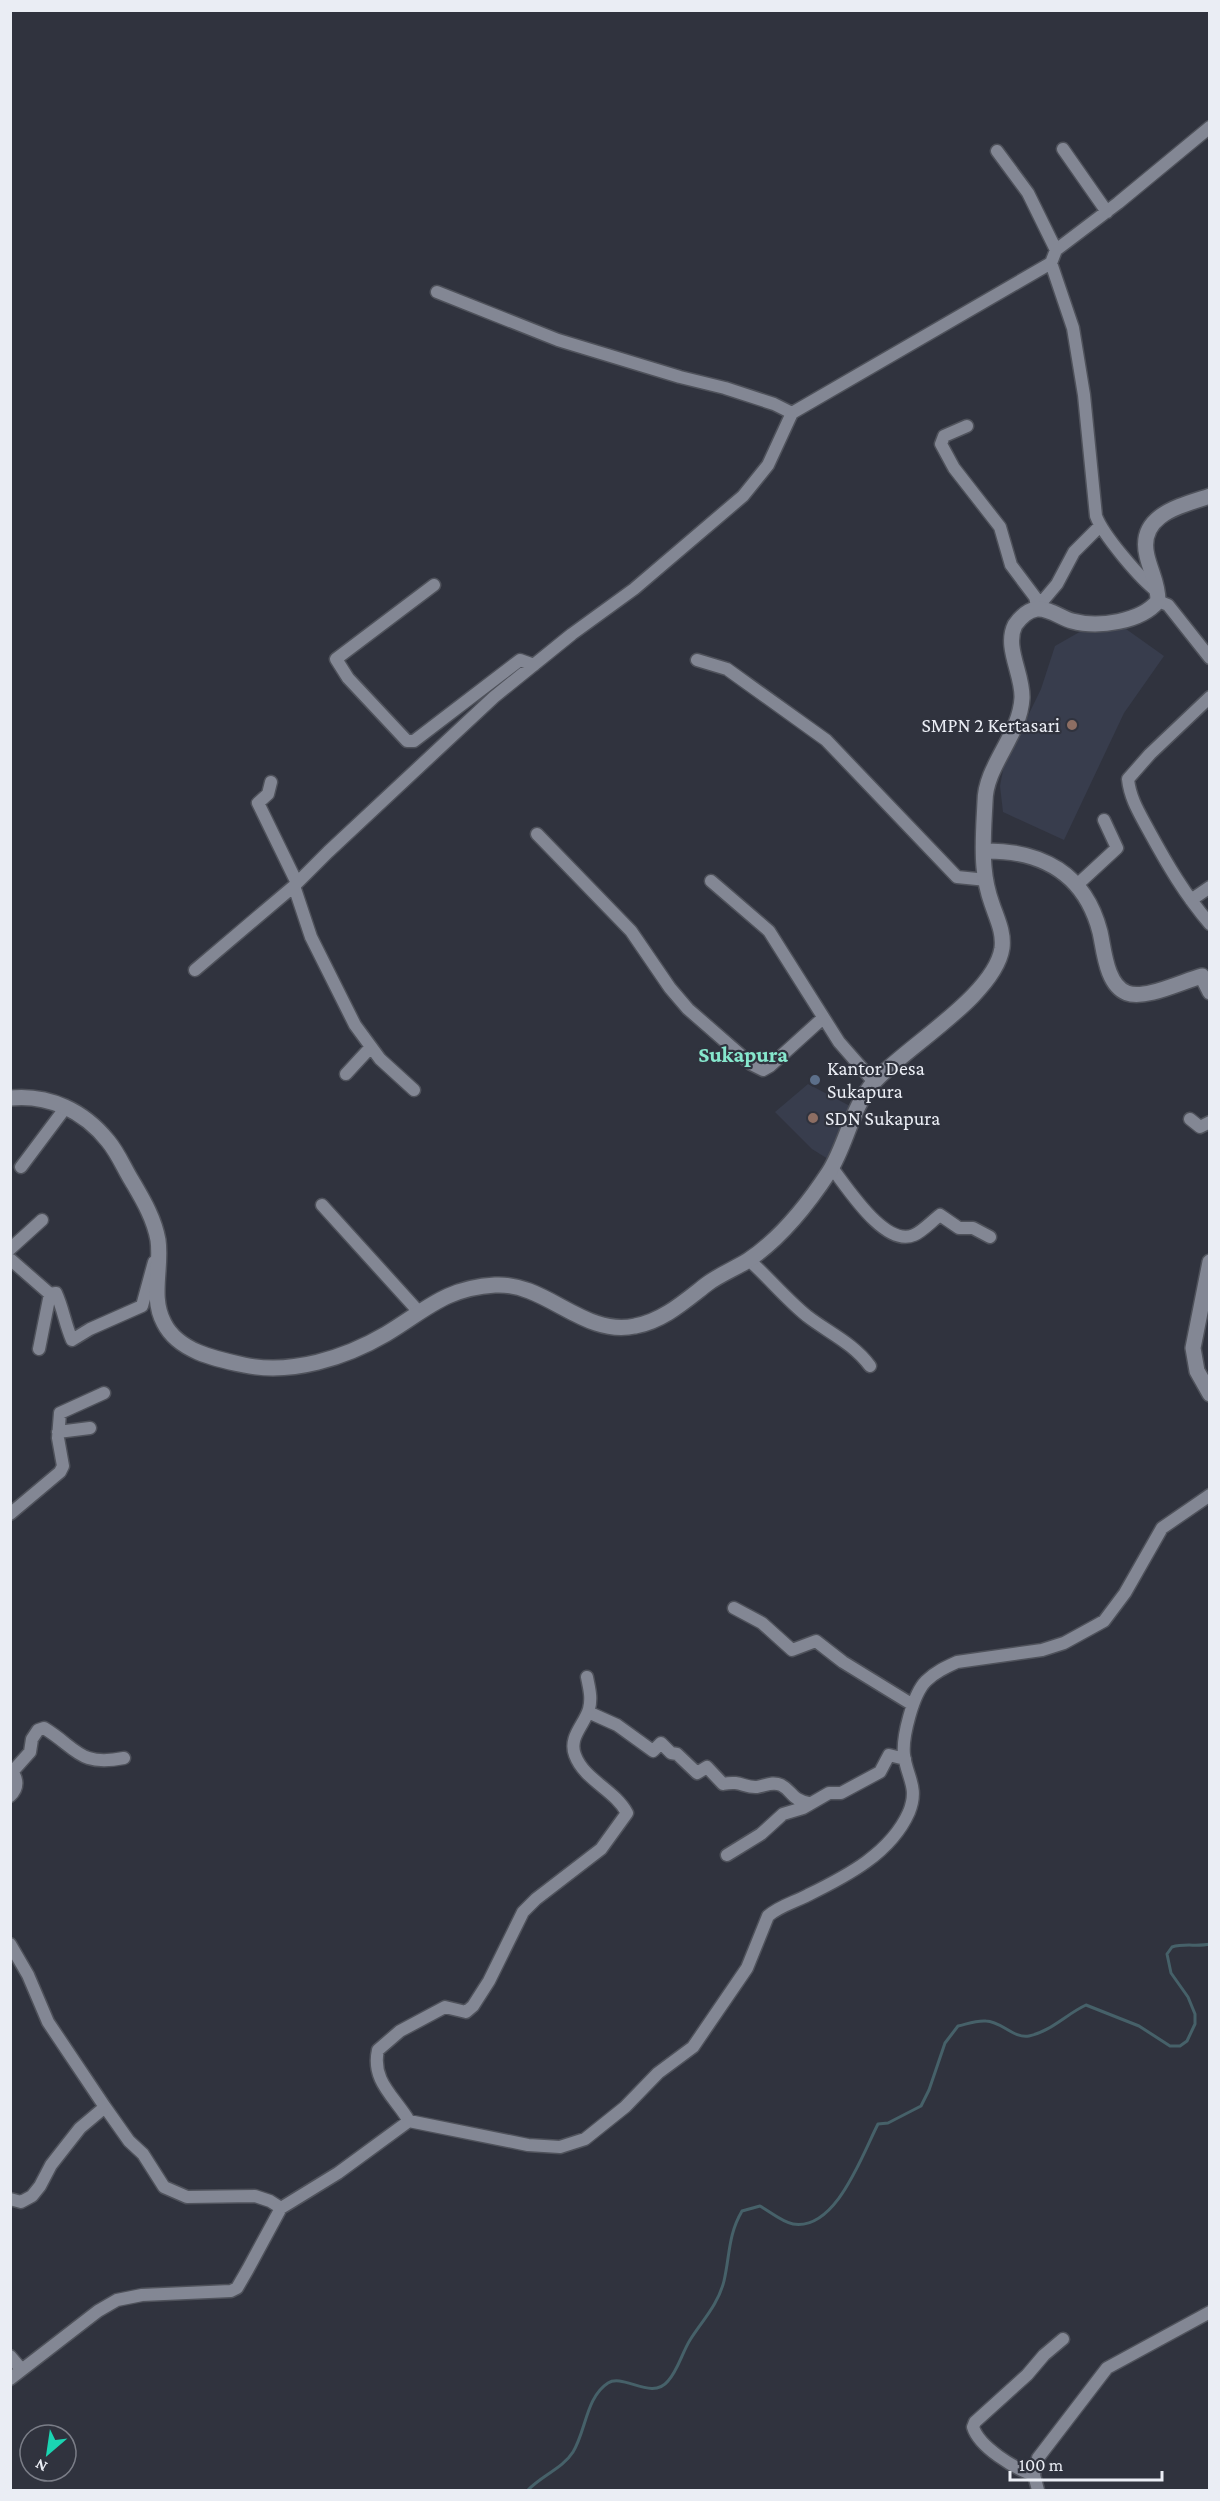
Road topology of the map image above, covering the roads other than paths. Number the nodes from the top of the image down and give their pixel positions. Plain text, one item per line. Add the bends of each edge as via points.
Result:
1 (1209, 127) edge
2 (1063, 149) dead end
3 (997, 151) dead end
4 (1107, 212) junction
5 (1056, 250) junction
6 (1051, 263) junction
7 (437, 291) dead end
8 (792, 413) junction
9 (967, 426) dead end
10 (1209, 496) edge
11 (1100, 526) junction
12 (434, 585) dead end
13 (1158, 597) junction
14 (1039, 609) junction
15 (1209, 658) edge
16 (698, 660) dead end
17 (534, 665) junction
18 (1209, 697) edge
19 (271, 782) dead end
20 (1104, 820) dead end
21 (537, 834) dead end
22 (984, 851) junction
23 (987, 880) junction
24 (711, 882) dead end
25 (1078, 884) junction
26 (296, 885) junction
27 (1209, 887) edge
28 (1191, 900) junction
29 (1209, 924) edge
30 (195, 970) dead end
31 (1206, 973) edge
32 (1209, 992) edge
33 (823, 1018) junction
34 (370, 1048) junction
35 (346, 1074) dead end
36 (874, 1082) junction
37 (414, 1090) dead end
38 (10, 1098) edge
39 (66, 1107) junction
40 (1190, 1119) dead end
41 (1209, 1122) edge
42 (21, 1167) dead end
43 (832, 1168) junction
44 (321, 1205) dead end
45 (42, 1220) dead end
46 (990, 1237) dead end
47 (10, 1250) edge
48 (159, 1256) junction
49 (10, 1259) edge
50 (748, 1260) junction
51 (1209, 1262) edge
52 (50, 1294) junction
53 (419, 1312) junction
54 (39, 1349) dead end
55 (870, 1366) dead end
56 (104, 1393) dead end
57 (1209, 1394) edge
58 (90, 1428) dead end
59 (58, 1432) junction
60 (1209, 1496) edge
61 (10, 1514) edge
62 (734, 1608) dead end
63 (587, 1677) dead end
64 (913, 1705) junction
65 (588, 1712) junction
66 (124, 1758) dead end
67 (905, 1759) junction
68 (12, 1770) edge
69 (10, 1796) edge
70 (809, 1803) junction
71 (727, 1855) dead end
72 (10, 1944) edge
73 (105, 2107) junction
74 (410, 2121) junction
75 (10, 2199) edge
76 (280, 2208) junction
77 (1209, 2312) edge
78 (1064, 2339) dead end
79 (10, 2356) edge
80 (21, 2369) junction
81 (10, 2379) edge
82 (1034, 2475) junction
83 (1038, 2490) edge

1 - 4 street
2 - 4 street
3 - 5 street via 1028,194
4 - 5 street
5 - 6 street
6 - 8 street
6 - 11 street via 1073,328
7 - 8 street via 558,340 725,388
8 - 17 street via 768,465 743,496 634,589
9 - 14 street via 944,436 941,444 954,468 1000,527 1011,565 1035,597
10 - 13 main road via 1168,511 1152,523 1145,542
11 - 13 street
11 - 14 street via 1074,552
12 - 17 street via 336,659 348,678 407,741 414,741 520,660
13 - 14 main road via 1150,611 1138,617 1094,623
13 - 15 street
14 - 22 main road via 1020,618 1011,637 1020,675 1021,704 1015,727 987,784
16 - 23 street via 727,669 826,740 957,878
17 - 26 street via 494,697
18 - 28 street via 1128,779 1132,799 1181,890
19 - 26 street via 258,803
20 - 25 street via 1118,848
21 - 33 street via 631,931 688,1009 751,1064 763,1070 770,1066
22 - 23 main road
22 - 25 main road via 1031,856
23 - 36 main road via 1003,944 998,963 968,1000
24 - 33 street via 770,931
25 - 31 main road via 1097,921 1113,978 1127,993 1153,992
26 - 30 street
26 - 34 street via 311,937
27 - 28 street
28 - 29 street
31 - 32 main road
33 - 36 street
34 - 35 street
34 - 37 street
36 - 43 main road via 855,1112
38 - 39 main road via 31,1096
39 - 42 street
39 - 48 main road via 92,1125 119,1158 151,1215
40 - 41 street via 1200,1128
43 - 46 street via 891,1234 914,1235 940,1215 959,1228 973,1227
43 - 50 main road via 773,1240
44 - 53 street
45 - 47 street
48 - 52 street via 142,1306 72,1340 58,1297 56,1293
48 - 53 main road via 159,1311 170,1332 189,1348 245,1365 270,1370 331,1357 385,1334
49 - 52 street
50 - 53 main road via 685,1303 648,1323 624,1328 586,1320 537,1293 513,1286 462,1290
50 - 55 street via 804,1313 850,1344
51 - 57 main road via 1193,1348 1197,1371
52 - 54 street
56 - 59 street via 60,1413
58 - 59 street
59 - 61 street via 63,1466 60,1472
60 - 64 street via 1162,1528 1125,1593 1104,1621 1042,1650 972,1659 945,1668 924,1683
62 - 64 street via 762,1623 792,1650 816,1641
63 - 65 street via 591,1691
64 - 67 street via 904,1741
65 - 70 street via 617,1725 653,1751 661,1743 697,1773 707,1767 723,1784 736,1781 756,1787 781,1785 798,1800
65 - 74 street via 578,1729 574,1754 627,1813 601,1849 523,1912 473,2006 466,2012 445,2007 400,2031 378,2050 376,2072
66 - 68 street via 88,1759 44,1728 38,1730 30,1752
67 - 70 street via 889,1755 880,1772 841,1793 829,1793
67 - 74 street via 913,1800 897,1836 865,1862 768,1916 747,1968 693,2047 658,2073 602,2127 585,2139 560,2147 528,2145
68 - 69 street via 16,1789
70 - 71 street via 783,1814 761,1834
72 - 73 street via 48,2022
73 - 75 street via 80,2128 32,2196 21,2202
73 - 76 street via 164,2187 176,2194 204,2198 255,2196
74 - 76 street via 338,2173
76 - 80 street via 237,2288 117,2300
77 - 82 street via 1107,2368 1046,2445
78 - 82 street via 973,2427 1008,2464
79 - 80 street
80 - 81 street
82 - 83 street

